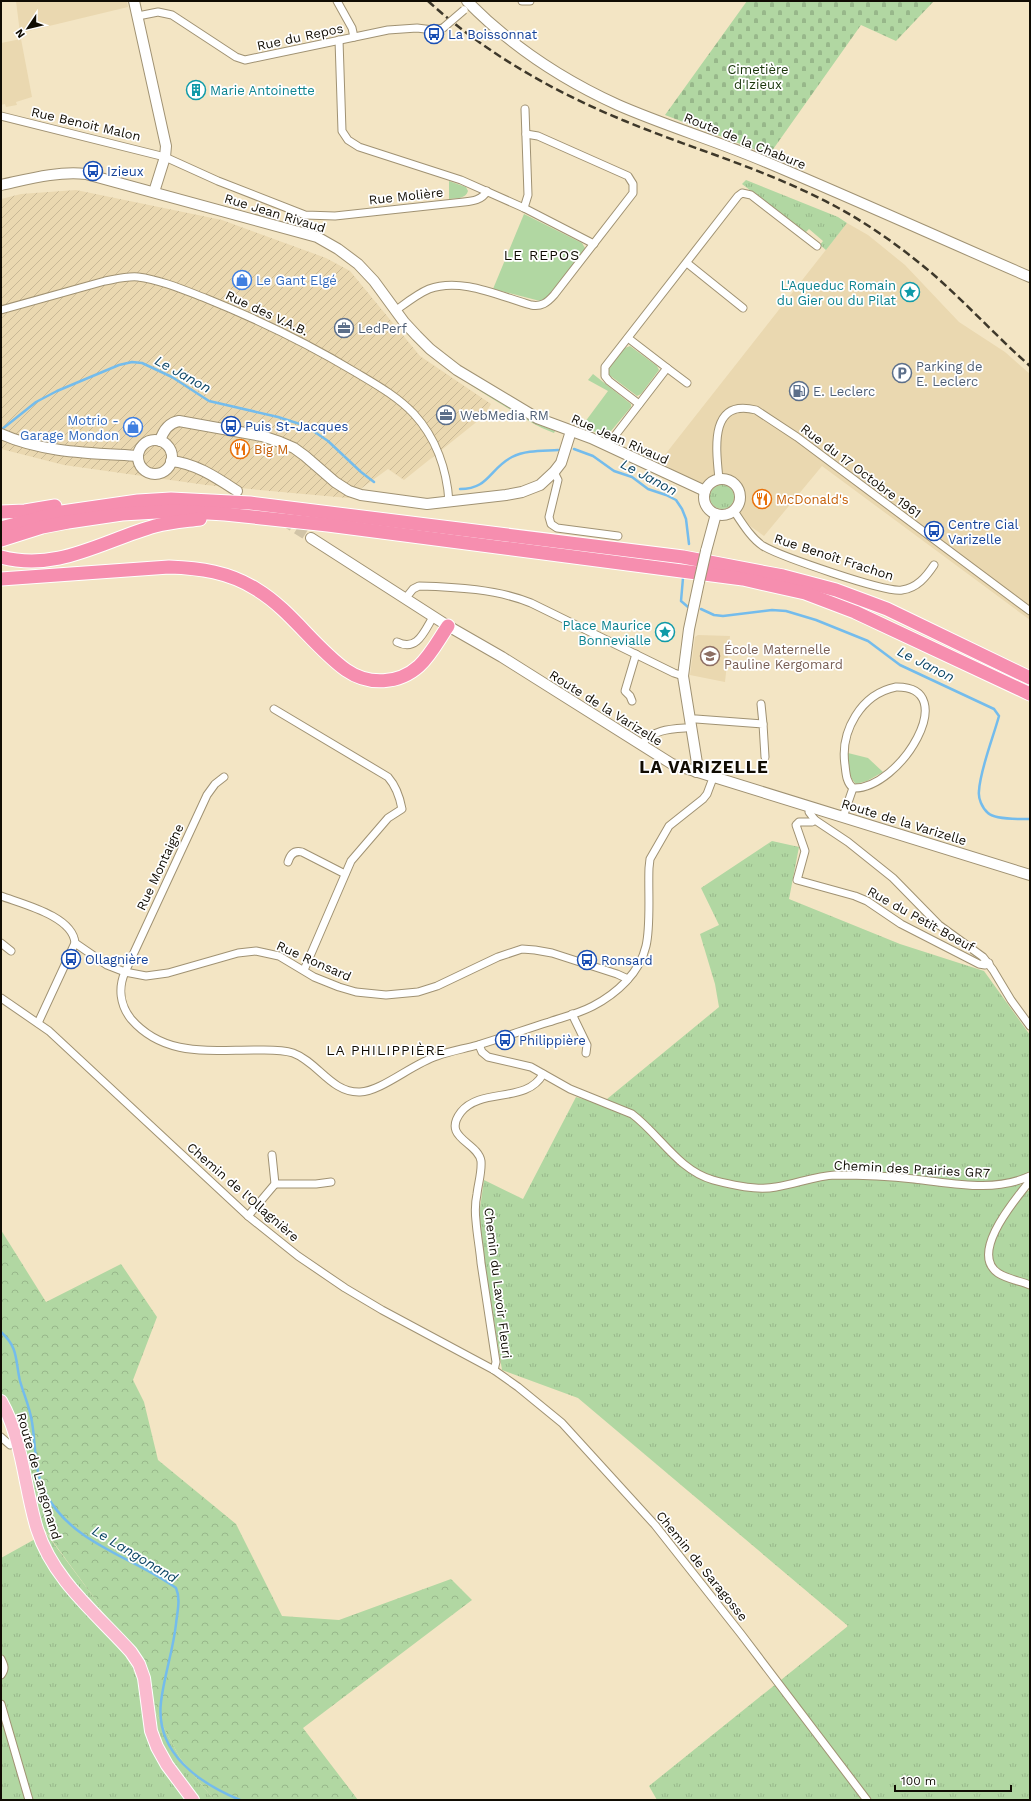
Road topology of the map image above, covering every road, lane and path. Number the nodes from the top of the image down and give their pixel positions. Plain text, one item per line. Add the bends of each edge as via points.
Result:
1 (134, 1) edge
2 (337, 1) edge
3 (522, 1) edge
4 (530, 1) edge
5 (469, 4) edge
6 (138, 16) junction
7 (354, 37) junction
8 (339, 40) junction
9 (526, 109) dead end
10 (1, 116) edge
11 (526, 134) junction
12 (165, 157) junction
13 (1, 185) edge
14 (487, 191) junction
15 (154, 192) junction
16 (524, 208) junction
17 (324, 217) joint
18 (594, 244) junction
19 (817, 246) dead end
20 (686, 263) junction
21 (1030, 277) edge
22 (743, 308) dead end
23 (1, 310) edge
24 (396, 311) junction
25 (628, 338) junction
26 (667, 368) junction
27 (687, 383) dead end
28 (639, 404) junction
29 (571, 431) junction
30 (4, 436) edge
31 (160, 441) junction
32 (607, 446) junction
33 (138, 456) junction
34 (171, 460) junction
35 (554, 472) junction
36 (719, 479) junction
37 (705, 490) junction
38 (237, 491) dead end
39 (138, 501) junction
40 (449, 502) junction
41 (734, 511) junction
42 (1, 512) edge
43 (225, 514) junction
44 (716, 514) junction
45 (1, 528) edge
46 (618, 536) dead end
47 (311, 538) tunnel mouth
48 (1, 540) edge
49 (1, 557) edge
50 (934, 565) dead end
51 (1, 579) edge
52 (406, 599) junction
53 (1030, 611) edge
54 (433, 617) junction
55 (448, 626) junction
56 (397, 642) dead end
57 (636, 654) junction
58 (683, 676) junction
59 (1030, 678) edge
60 (1030, 694) edge
61 (632, 701) dead end
62 (761, 704) dead end
63 (274, 709) dead end
64 (687, 724) junction
65 (763, 724) junction
66 (642, 746) junction
67 (765, 757) dead end
68 (696, 772) junction
69 (224, 777) dead end
70 (713, 778) junction
71 (853, 788) junction
72 (810, 807) junction
73 (843, 817) junction
74 (815, 820) junction
75 (288, 862) dead end
76 (345, 874) junction
77 (1030, 875) edge
78 (1, 896) edge
79 (75, 943) junction
80 (1, 944) edge
81 (11, 951) dead end
82 (989, 963) junction
83 (304, 970) junction
84 (125, 972) junction
85 (628, 979) junction
86 (1, 998) edge
87 (572, 1014) junction
88 (38, 1023) junction
89 (1030, 1026) edge
90 (479, 1045) junction
91 (586, 1053) dead end
92 (543, 1074) junction
93 (272, 1155) dead end
94 (1030, 1177) edge
95 (331, 1182) dead end
96 (274, 1184) junction
97 (248, 1216) junction
98 (1030, 1285) edge
99 (494, 1370) junction
100 (1, 1401) edge
101 (1, 1438) edge
102 (17, 1442) junction
103 (1, 1659) edge
104 (1, 1675) edge
105 (1, 1704) edge
106 (29, 1800) edge
107 (193, 1800) edge
108 (867, 1800) edge

1 - 6 main road
2 - 7 street via 352,28
3 - 4 street
5 - 7 street, Rue du Repos, bridge via 443,28 388,30
5 - 21 main road, Route de la Chabure via 493,26 538,59 618,105 765,161
6 - 8 street, Rue du Repos via 158,12 172,15 236,57 245,60
6 - 12 main road via 166,142
7 - 8 street, Rue du Repos
8 - 14 street via 342,131 348,140
9 - 11 street
10 - 12 street, Rue Benoit Malon
11 - 16 street via 528,195
11 - 18 street via 538,136 631,179 633,193
12 - 15 main road
12 - 17 street, Rue Jean Rivaud via 297,213
13 - 15 main road, Rue Jean Rivaud via 45,175 76,173 97,176
14 - 16 street
14 - 17 street, Rue Molière via 481,198 470,202
15 - 24 main road, Rue Jean Rivaud via 317,237 358,264
16 - 18 street
18 - 24 street via 544,304 531,305 475,288 449,285 427,290
19 - 20 street via 751,195 742,193
20 - 22 street
20 - 25 street
23 - 40 street, Rue des V.A.B. via 105,281 138,277 178,288 232,309 285,333 386,390 403,403 426,429 436,447 447,483
24 - 29 main road, Rue Jean Rivaud via 430,349 457,370 537,418
25 - 26 street
25 - 28 street via 604,371 609,381
26 - 27 street
26 - 28 street
28 - 32 street
29 - 32 main road, Rue Jean Rivaud
29 - 35 main road via 563,458
30 - 33 main road via 54,449
31 - 33 main road via 145,444
31 - 34 main road via 170,451
31 - 40 main road via 166,428 179,421 262,436 294,448 349,491 408,502
32 - 37 main road, Rue Jean Rivaud
33 - 34 main road via 140,467 155,474 166,470
34 - 38 main road via 207,473
35 - 40 main road via 540,485 522,492
35 - 46 street via 558,480 549,517 551,524 558,528
36 - 37 main road via 710,483
36 - 41 main road via 731,481 739,489 740,501
36 - 53 street, Rue du 17 Octobre 1961 via 716,442 720,423 732,411 748,408 756,410
37 - 44 main road via 704,502
39 - 42 highway via 120,498
39 - 45 highway via 62,512
39 - 59 highway via 171,499 250,503 732,565 811,583 887,609
41 - 44 main road
41 - 50 street, Rue Benoît Frachon via 755,539 773,551 862,582 894,590 905,589 918,584
43 - 48 highway via 174,511 122,514 42,527
43 - 49 highway via 155,526 62,558 35,562
43 - 60 highway via 671,569 775,586 855,612
44 - 58 main road, bridge via 689,629
47 - 52 main road, Route de la Varizelle
51 - 55 highway via 169,567 213,571 257,589 286,611 347,670 361,678 376,681 389,681 410,673 426,658
52 - 54 main road, Route de la Varizelle
52 - 57 street via 419,586 466,589 511,596 531,603
54 - 55 main road, Route de la Varizelle
54 - 56 street via 416,642 406,645
55 - 66 main road, Route de la Varizelle via 502,657
57 - 58 street
57 - 61 street via 625,691
58 - 64 main road
62 - 65 street
63 - 76 street via 388,777 400,797 402,809 383,823 355,856
64 - 65 street via 696,719
64 - 66 street via 662,730 647,739
64 - 68 main road via 697,763
65 - 67 street
66 - 68 main road, Route de la Varizelle via 672,764
68 - 70 main road, Route de la Varizelle
69 - 84 street, Rue Montaigne via 207,795
70 - 72 main road, Route de la Varizelle
70 - 85 street via 703,799 669,826 650,859 646,945 642,958
71 - 71 street via 864,787 884,778 903,761 914,746 926,710 922,697 912,690 896,687 880,693 865,705 850,725 844,745 844,759 848,782
71 - 73 street
72 - 73 main road, Route de la Varizelle
72 - 74 street via 809,812
73 - 77 main road, Route de la Varizelle
74 - 82 street via 848,842 893,878 939,925
74 - 82 street, Rue du Petit Boeuf via 799,822 796,825 805,851 797,880 856,896 930,940 979,964
75 - 76 street via 292,854 298,851
76 - 83 street
78 - 79 street via 55,918 68,928
79 - 84 street, Rue Ronsard via 99,960
79 - 88 street
80 - 81 street
82 - 89 street
83 - 84 street, Rue Ronsard via 279,956 249,951 158,975 146,976
83 - 85 street, Rue Ronsard via 325,982 356,992 386,996 418,992 437,986 510,952 529,949 552,953
84 - 90 street, Rue Montaigne via 120,993 124,1008 139,1027 160,1041 183,1049 285,1051 301,1057 341,1087 354,1092 374,1089 429,1059
85 - 87 street via 592,1007
86 - 88 street, Chemin de l'Ollagnière
87 - 90 street
87 - 91 street via 587,1045
88 - 97 street, Chemin de l'Ollagnière via 65,1045
90 - 92 street, Chemin des Prairies GR7 via 488,1057 531,1067
92 - 94 street, Chemin des Prairies GR7 via 570,1089 632,1114 686,1166 698,1174 719,1181 768,1188 834,1175 982,1186 999,1185
92 - 99 street, Chemin du Lavoir Fleuri via 538,1081 524,1089 474,1102 461,1113 456,1123 459,1137 477,1152 480,1160 476,1223 496,1362
93 - 96 street
94 - 98 street via 994,1232 988,1252 997,1272
95 - 96 street
96 - 97 street
97 - 99 street, Chemin de l'Ollagnière via 298,1256 345,1288
99 - 108 street, Chemin de Saragosse via 562,1423 636,1503 742,1634
100 - 102 main road, Route de Langonand
101 - 102 street via 10,1445
102 - 107 main road, Route de Langonand via 37,1530 45,1549 65,1581 139,1664 144,1678 150,1731 167,1766
103 - 104 street via 4,1672
105 - 106 street

